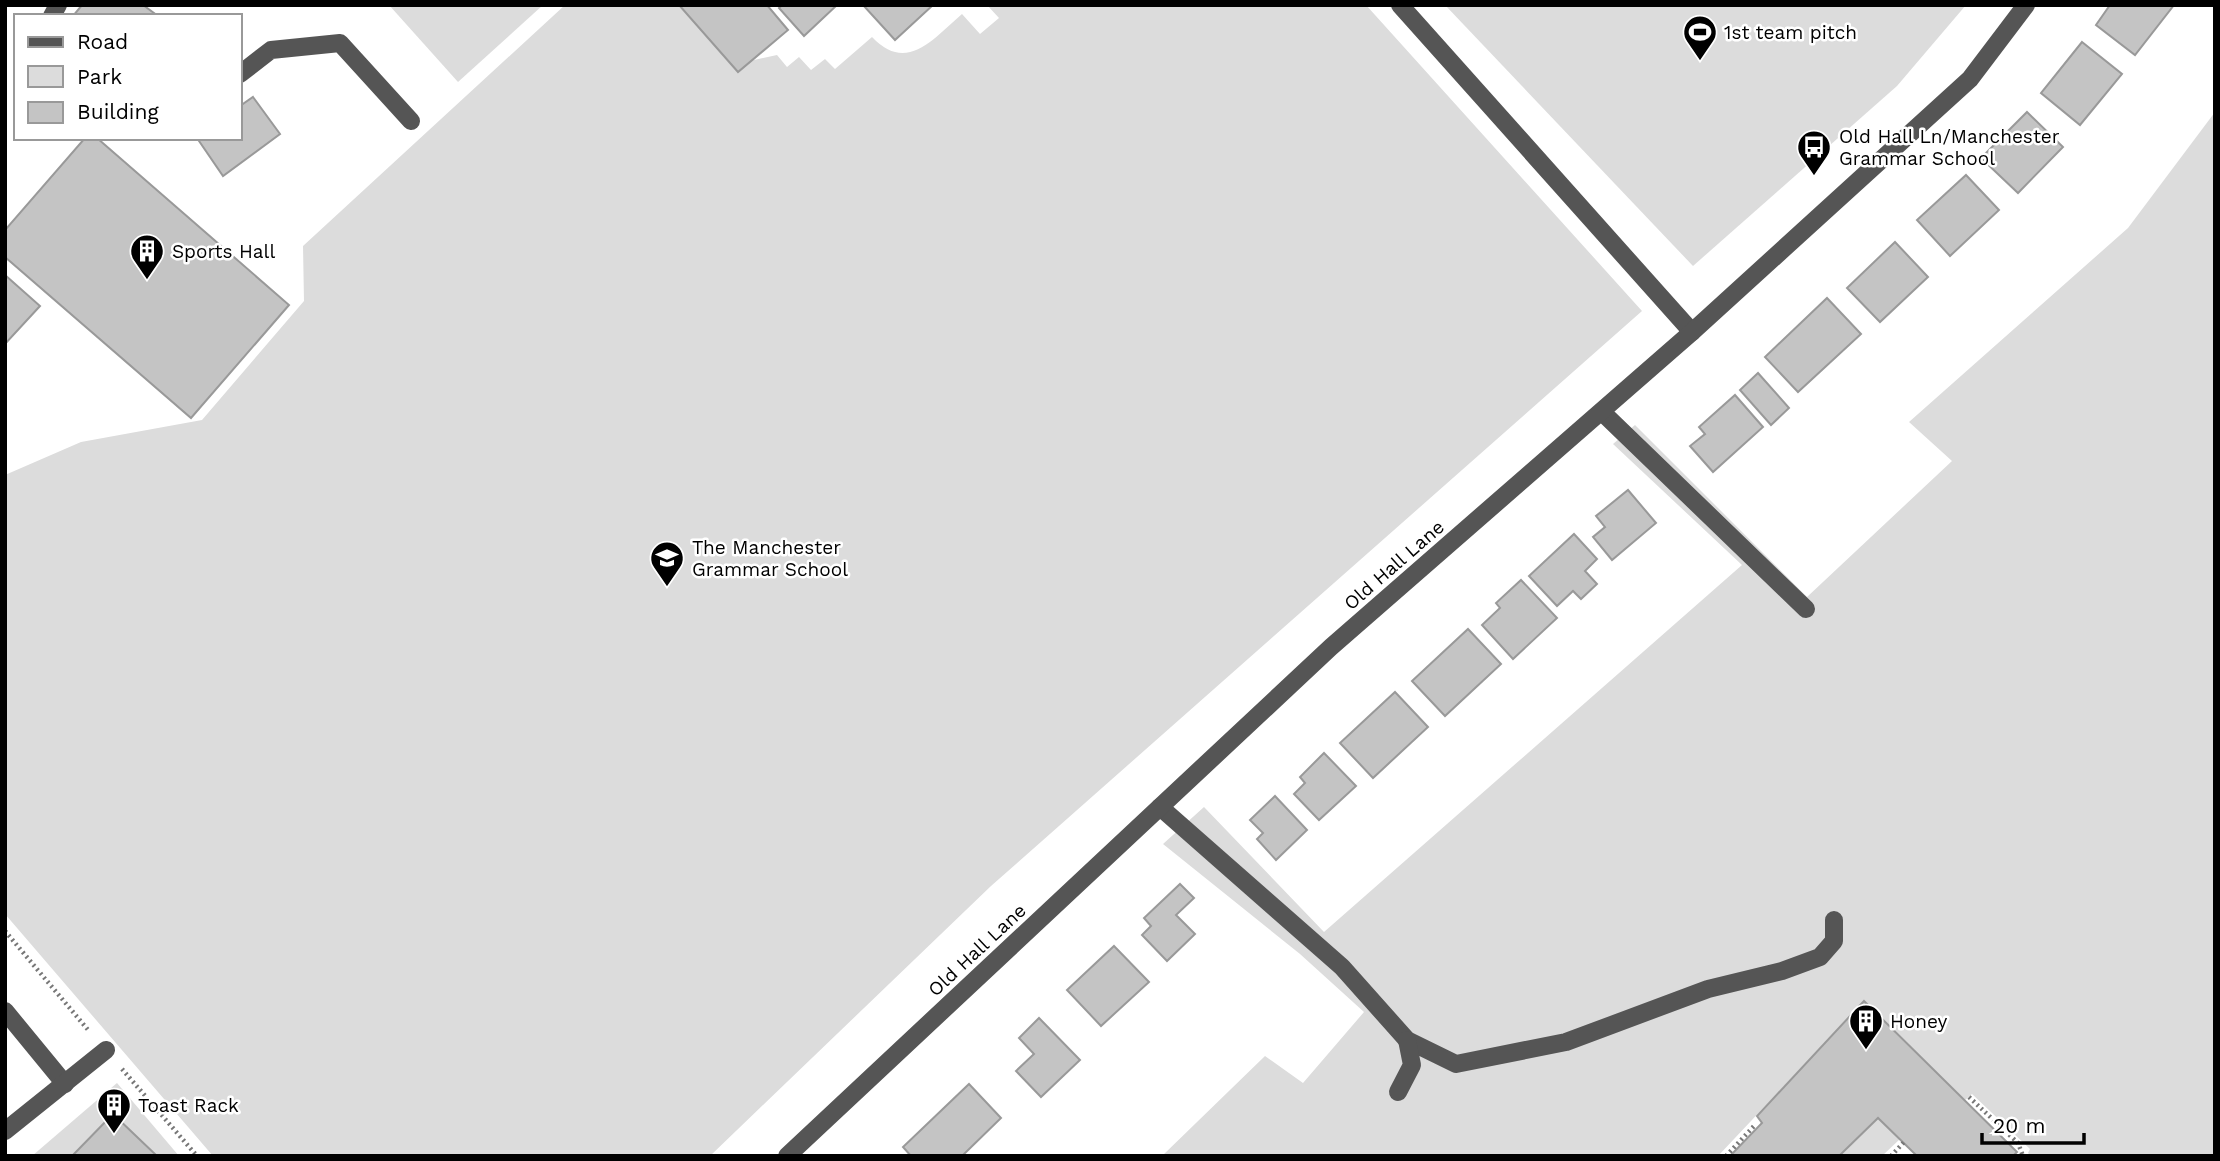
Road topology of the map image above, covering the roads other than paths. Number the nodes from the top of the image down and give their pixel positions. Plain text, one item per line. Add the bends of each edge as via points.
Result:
1 (1400, 5) edge
2 (2026, 5) edge
3 (242, 72) edge
4 (411, 121) dead end
5 (1692, 332) junction
6 (1602, 412) junction
7 (1806, 609) dead end
8 (1160, 807) junction
9 (1834, 920) dead end
10 (5, 1011) edge
11 (1407, 1040) junction
12 (106, 1050) dead end
13 (65, 1084) junction
14 (1398, 1092) dead end
15 (5, 1130) edge
16 (787, 1156) edge

1 - 5 street
2 - 5 street, Old Hall Lane via 1970,79
3 - 4 street via 271,50 340,43
5 - 6 street, Old Hall Lane
6 - 7 street
6 - 8 street, Old Hall Lane via 1331,648
8 - 11 street via 1342,967
8 - 16 street, Old Hall Lane
9 - 11 street via 1834,941 1820,957 1708,989 1566,1042 1456,1064
10 - 13 street
11 - 14 street via 1412,1065
12 - 13 street
13 - 15 street

